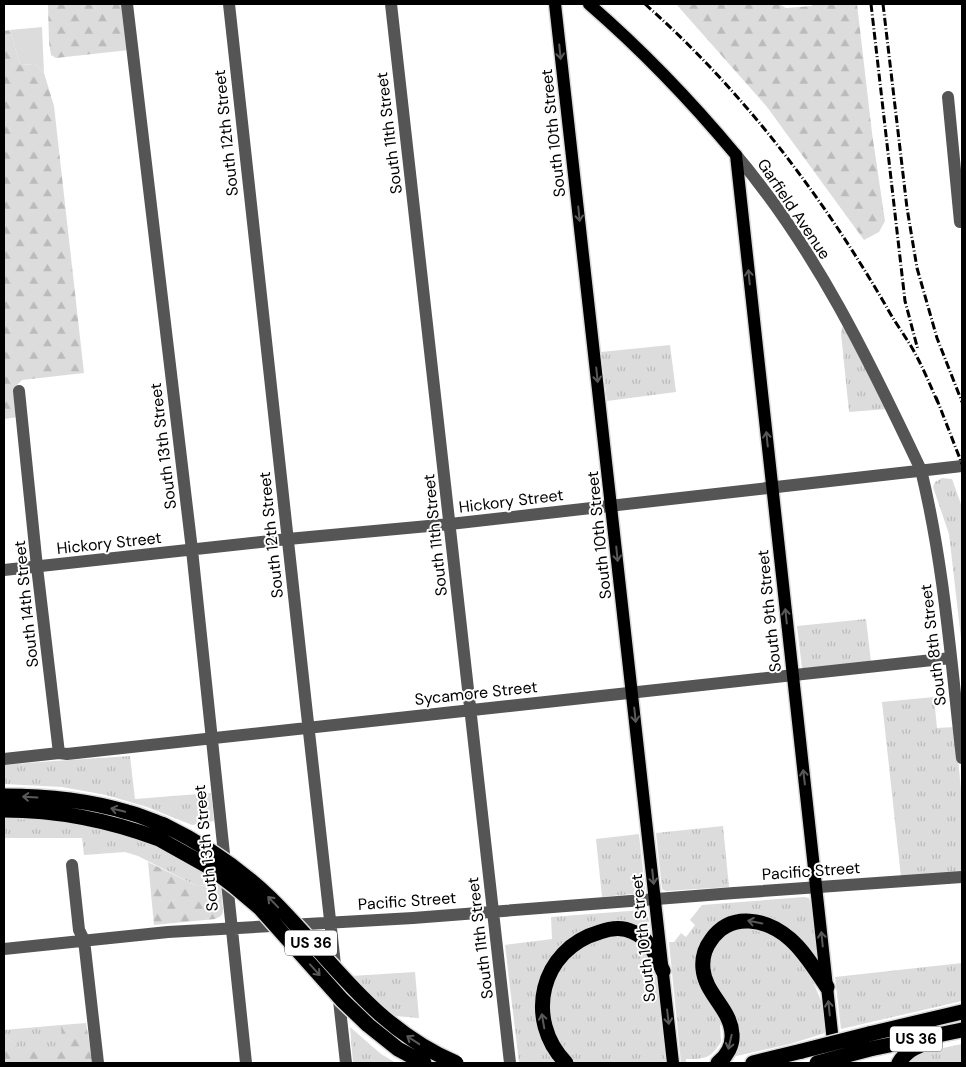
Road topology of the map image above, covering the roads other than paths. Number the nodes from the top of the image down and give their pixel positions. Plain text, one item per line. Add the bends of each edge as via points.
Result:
1 (127, 4) edge
2 (229, 4) edge
3 (391, 4) edge
4 (555, 4) edge
5 (589, 4) edge
6 (948, 97) dead end
7 (736, 155) junction
8 (962, 222) edge
9 (19, 391) dead end
10 (962, 466) edge
11 (922, 470) junction
12 (772, 488) junction
13 (612, 506) junction
14 (450, 524) junction
15 (288, 539) junction
16 (192, 550) junction
17 (37, 567) junction
18 (4, 570) edge
19 (951, 658) junction
20 (792, 675) junction
21 (632, 692) junction
22 (470, 710) junction
23 (309, 727) junction
24 (211, 738) junction
25 (59, 753) junction
26 (962, 758) edge
27 (4, 759) edge
28 (4, 796) edge
29 (4, 810) edge
30 (161, 832) junction
31 (72, 865) dead end
32 (962, 877) edge
33 (816, 887) junction
34 (655, 899) junction
35 (493, 912) junction
36 (330, 922) junction
37 (230, 928) junction
38 (84, 940) junction
39 (4, 949) edge
40 (663, 971) junction
41 (827, 987) junction
42 (962, 1013) edge
43 (962, 1030) edge
44 (98, 1063) edge
45 (246, 1063) edge
46 (346, 1063) edge
47 (424, 1063) edge
48 (456, 1063) edge
49 (510, 1063) edge
50 (566, 1063) edge
51 (673, 1063) edge
52 (718, 1063) edge
53 (753, 1063) edge
54 (817, 1063) edge
55 (836, 1063) edge
56 (899, 1063) edge

1 - 16 street, South 13th Street
2 - 15 street, South 12th Street
3 - 14 street, South 11th Street
4 -> 13 main road, South 10th Street
5 - 7 main road, Garfield Avenue via 673,84
6 - 8 street
7 - 11 street, Garfield Avenue via 758,181 806,253 857,338
12 -> 7 main road, South 9th Street
9 - 17 street, South 14th Street
10 - 11 street, Hickory Street
11 - 12 street, Hickory Street
11 - 19 street, South 8th Street
12 - 13 street, Hickory Street
20 -> 12 main road, South 9th Street
13 - 14 street, Hickory Street
13 -> 21 main road, South 10th Street
14 - 15 street, Hickory Street
14 - 22 street, South 11th Street
15 - 16 street, Hickory Street
15 - 23 street, South 12th Street
16 - 17 street, Hickory Street
16 - 24 street, South 13th Street
17 - 18 street, Hickory Street
17 - 25 street, South 14th Street
19 - 20 street, Sycamore Street
19 - 26 street, South 8th Street
20 - 21 street, Sycamore Street
33 -> 20 main road, South 9th Street
21 - 22 street, Sycamore Street
21 -> 34 main road, South 10th Street
22 - 23 street, Sycamore Street
22 - 35 street, South 11th Street
23 - 24 street, Sycamore Street
23 - 36 street, South 12th Street
24 - 25 street, Sycamore Street
24 - 37 street, South 13th Street
25 - 27 street, Sycamore Street
30 -> 28 highway, US 36 via 128,812 94,804 56,798
29 - 30 highway, US 36 via 56,813
30 -> 47 highway, US 36, bridge via 260,908 368,1025 398,1049
48 -> 30 highway, US 36, bridge via 407,1036 381,1016 244,874 216,854
31 - 38 street via 79,930
32 - 33 street, Pacific Street
33 - 34 street, Pacific Street
41 -> 33 main road, South 9th Street
34 - 35 street, Pacific Street
34 - 40 main road, South 10th Street
35 - 36 street, Pacific Street
35 - 49 street, South 11th Street
36 - 37 street, Pacific Street
36 - 46 street, South 12th Street
37 - 38 street, Pacific Street
37 - 45 street, South 13th Street
38 - 39 street, Pacific Street
38 - 44 street
50 -> 40 highway via 550,1043 542,1021 542,1009 549,974 571,946 593,934 624,929 648,943
40 -> 51 main road, South 10th Street
41 -> 52 highway via 795,943 781,931 746,920 722,928 705,950 703,967 707,985 731,1024 732,1040 726,1056
55 -> 41 main road, South 9th Street
42 - 53 highway, US 36, bridge
43 - 54 highway, US 36, bridge
43 - 56 highway via 914,1048

